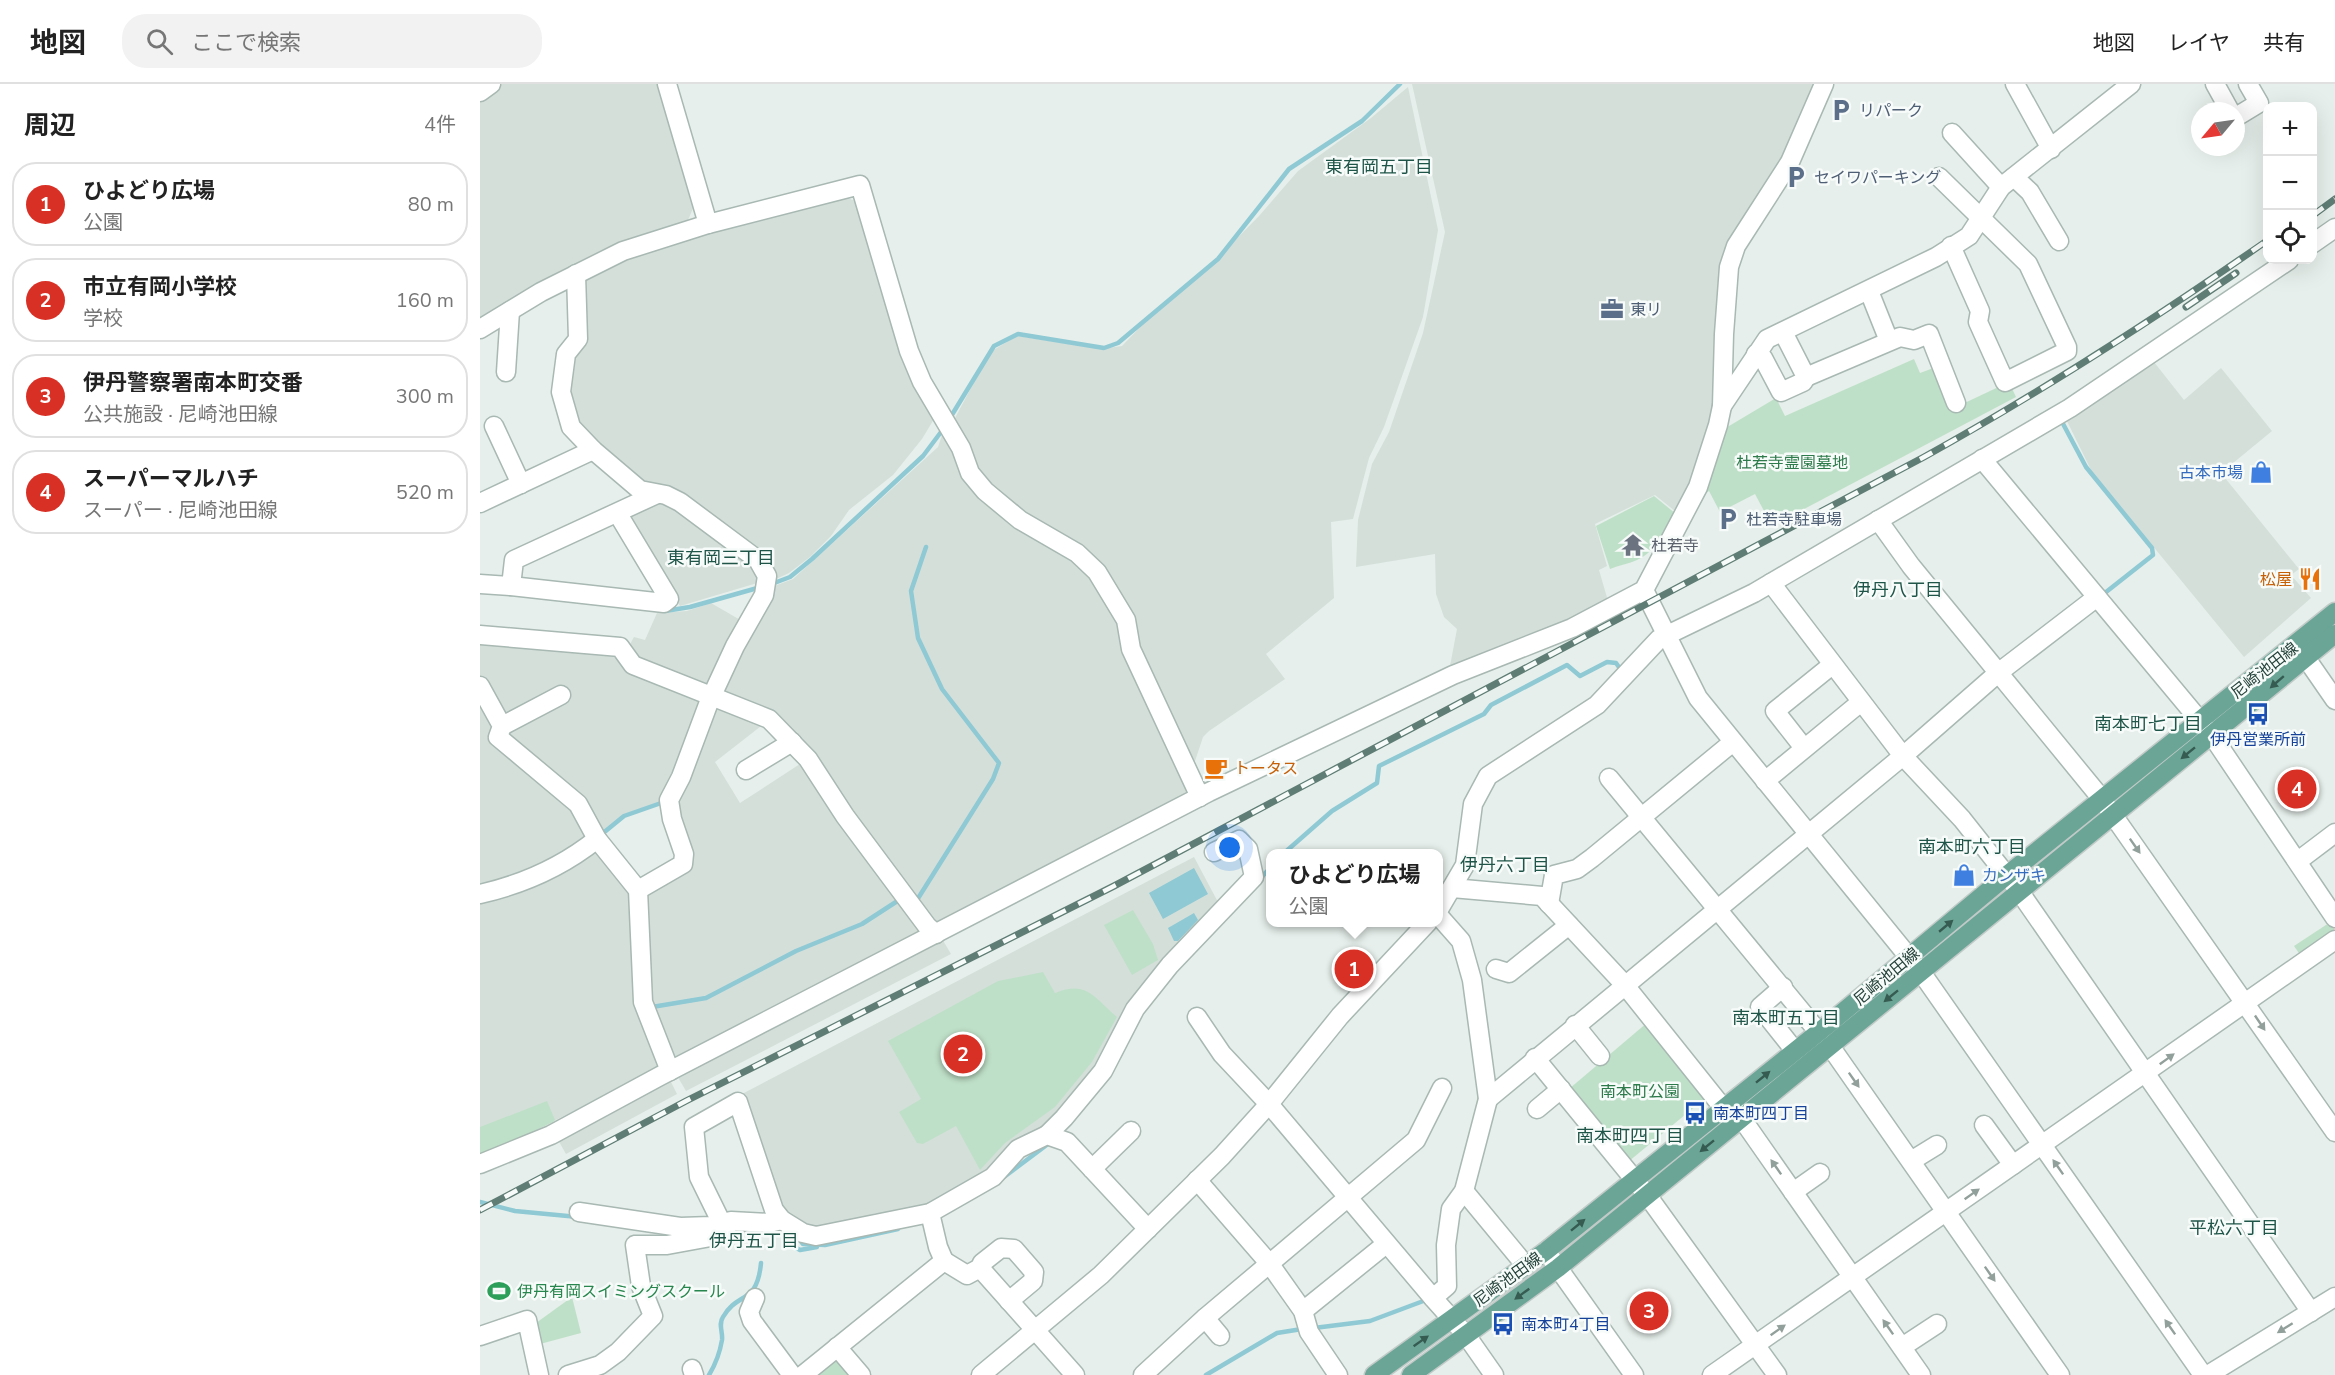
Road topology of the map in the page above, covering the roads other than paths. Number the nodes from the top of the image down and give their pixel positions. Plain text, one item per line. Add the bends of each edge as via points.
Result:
1 (491, 84) edge
2 (667, 84) edge
3 (1824, 84) edge
4 (2015, 84) edge
5 (2215, 84) edge
6 (2248, 84) edge
7 (2126, 86) edge
8 (480, 92) edge
9 (2225, 102) edge
10 (2245, 112) edge
11 (1952, 133) dead end
12 (2050, 149) junction
13 (1939, 177) dead end
14 (2008, 182) junction
15 (1980, 219) junction
16 (708, 224) junction
17 (2335, 228) edge
18 (2317, 240) edge
19 (2059, 241) dead end
20 (1951, 246) junction
21 (2283, 264) edge
22 (576, 274) junction
23 (1869, 291) junction
24 (510, 311) junction
25 (480, 329) edge
26 (1783, 332) junction
27 (1889, 341) junction
28 (1756, 354) junction
29 (506, 372) dead end
30 (1806, 376) junction
31 (1956, 403) dead end
32 (1722, 406) junction
33 (494, 426) dead end
34 (593, 450) junction
35 (1982, 459) junction
36 (521, 484) junction
37 (657, 494) junction
38 (480, 503) edge
39 (618, 514) junction
40 (1878, 520) junction
41 (1771, 583) junction
42 (480, 584) edge
43 (511, 586) junction
44 (1644, 590) junction
45 (2097, 597) junction
46 (2335, 612) edge
47 (2335, 634) edge
48 (480, 635) edge
49 (1668, 637) junction
50 (2301, 651) junction
51 (1832, 664) junction
52 (1998, 674) junction
53 (480, 686) edge
54 (561, 695) dead end
55 (712, 696) junction
56 (2335, 700) edge
57 (1861, 702) junction
58 (502, 726) junction
59 (2205, 728) junction
60 (792, 742) junction
61 (1733, 742) junction
62 (1804, 748) junction
63 (1904, 756) junction
64 (746, 770) dead end
65 (1609, 778) dead end
66 (1765, 781) junction
67 (1200, 797) junction
68 (2102, 798) junction
69 (2113, 814) junction
70 (1641, 815) junction
71 (2335, 833) edge
72 (1809, 834) junction
73 (597, 839) junction
74 (1214, 852) dead end
75 (2298, 861) junction
76 (2006, 876) junction
77 (1452, 888) junction
78 (638, 890) junction
79 (2019, 891) junction
80 (480, 894) edge
81 (1443, 904) edge
82 (1549, 904) junction
83 (1718, 907) junction
84 (2335, 918) edge
85 (1443, 919) edge
86 (1569, 925) junction
87 (1423, 927) edge
88 (936, 934) junction
89 (2335, 940) edge
90 (1909, 956) junction
91 (1496, 969) dead end
92 (1921, 972) junction
93 (1624, 984) junction
94 (1783, 987) junction
95 (2246, 1003) junction
96 (1197, 1017) dead end
97 (1575, 1025) junction
98 (1825, 1039) junction
99 (1796, 1051) junction
100 (1600, 1056) dead end
101 (1535, 1058) junction
102 (669, 1071) junction
103 (2146, 1074) junction
104 (1442, 1088) dead end
105 (1561, 1089) junction
106 (1488, 1099) junction
107 (1269, 1104) junction
108 (1538, 1109) dead end
109 (1732, 1110) junction
110 (1983, 1125) dead end
111 (1131, 1131) dead end
112 (2335, 1132) edge
113 (1053, 1136) junction
114 (1937, 1145) dead end
115 (2043, 1145) junction
116 (1911, 1161) junction
117 (480, 1164) edge
118 (2013, 1165) junction
119 (1092, 1169) junction
120 (1820, 1173) dead end
121 (1635, 1179) junction
122 (1197, 1180) junction
123 (1464, 1191) junction
124 (1793, 1192) junction
125 (1647, 1195) junction
126 (1350, 1197) junction
127 (1947, 1211) junction
128 (579, 1212) dead end
129 (930, 1213) junction
130 (782, 1220) junction
131 (722, 1222) junction
132 (1148, 1229) junction
133 (1386, 1244) junction
134 (1546, 1251) junction
135 (944, 1261) junction
136 (1269, 1263) junction
137 (1526, 1266) junction
138 (980, 1268) junction
139 (1558, 1268) junction
140 (1853, 1278) junction
141 (2335, 1297) edge
142 (755, 1298) dead end
143 (1432, 1298) junction
144 (1009, 1301) junction
145 (1303, 1311) junction
146 (2311, 1312) junction
147 (1205, 1318) junction
148 (1450, 1321) junction
149 (1937, 1324) dead end
150 (1036, 1329) junction
151 (1466, 1335) junction
152 (480, 1336) edge
153 (1220, 1336) dead end
154 (1756, 1346) junction
155 (837, 1347) junction
156 (1902, 1347) junction
157 (539, 1375) edge
158 (568, 1375) edge
159 (792, 1375) edge
160 (803, 1375) edge
161 (861, 1375) edge
162 (981, 1375) edge
163 (1075, 1375) edge
164 (1143, 1375) edge
165 (1338, 1375) edge
166 (1374, 1375) edge
167 (1411, 1375) edge
168 (1494, 1375) edge
169 (1634, 1375) edge
170 (1712, 1375) edge
171 (1777, 1375) edge
172 (1921, 1375) edge
173 (2060, 1375) edge
174 (2206, 1375) edge

1 - 8 street
2 - 16 street
3 - 32 street via 1790,162 1736,246 1729,267
4 - 12 street
5 - 9 street
6 - 10 street via 2259,103
7 - 12 street
11 - 14 street
12 - 14 street
13 - 15 street
14 - 15 street
14 - 19 street via 2030,192
15 - 20 street via 1969,236
15 - 20 street via 2028,264 2067,351 2005,382
16 - 22 street via 623,251
16 - 67 street via 860,185 909,351 970,472 985,491 1020,520 1077,553 1097,572 1126,620 1136,659
17 - 18 street
20 - 23 street
21 - 35 street via 2070,408
22 - 24 street
22 - 34 street via 578,339 566,354 561,392 571,427
23 - 26 street
23 - 27 street
24 - 25 street
24 - 29 street
26 - 28 street via 1767,339
26 - 30 street
27 - 30 street
27 - 31 street via 1900,337 1914,340 1929,334
28 - 30 street via 1763,358 1781,392 1803,382
28 - 32 street
32 - 44 street via 1698,487
33 - 36 street
34 - 36 street
34 - 37 street via 640,490
35 - 40 street
35 - 45 street
36 - 38 street
37 - 39 street
37 - 55 street via 680,502 758,560 766,572 767,586
39 - 43 street via 514,560
39 - 43 street via 669,599 664,603
40 - 41 street
40 - 52 street
41 - 49 street
41 - 51 street
42 - 43 street
44 - 49 street
44 - 67 street via 1572,628 1453,675
45 - 52 street
45 - 59 street
46 - 50 main road, 尼崎池田線
47 - 50 main road, 尼崎池田線
48 - 55 street via 620,647 633,665
49 - 61 street via 1698,698
49 - 77 street via 1659,639 1597,705 1488,776 1473,804 1465,865
50 - 56 street
50 - 59 main road, 尼崎池田線
51 - 57 street
51 - 62 street via 1775,711
52 - 63 street
52 - 68 street
53 - 58 street
54 - 58 street
55 - 60 street via 769,719
55 - 78 street via 669,804 684,854 683,864
57 - 62 street
57 - 63 street
58 - 73 street via 498,737 578,804
59 - 68 main road, 尼崎池田線
59 -> 69 main road, 尼崎池田線
59 - 75 street
60 - 64 street
60 - 88 street
61 - 66 street
61 - 70 street
62 - 66 street
63 - 72 street
63 - 76 street via 1962,819
65 - 70 street
66 - 72 street
67 - 88 street
68 - 69 street
68 - 76 main road, 尼崎池田線
69 - 79 main road, 尼崎池田線
69 -> 95 street
70 - 82 street via 1577,869 1554,875
70 - 83 street
71 - 75 street
72 - 83 street
72 - 90 street
73 - 78 street
73 - 80 street via 579,854 540,875
74 - 113 street via 1239,840 1248,849 1254,877 1170,965 1135,1009 1103,1071
75 - 84 street
76 - 79 street
90 -> 76 main road, 尼崎池田線
77 - 81 street
77 - 82 street via 1542,896
78 - 102 street via 643,1002
79 - 92 main road, 尼崎池田線
79 - 103 street
82 - 86 street
83 - 93 street
83 - 94 street
85 - 106 street via 1461,941 1472,980
86 - 91 street via 1509,973
86 - 93 street
87 - 107 street via 1340,1016
88 - 102 street
89 - 95 street
90 - 92 street
90 - 98 main road, 尼崎池田線
92 -> 98 main road, 尼崎池田線
92 - 115 street
93 - 97 street
93 - 109 street
94 - 98 street
94 - 99 street via 1760,1007
103 -> 95 street
95 -> 112 street
96 - 107 street via 1222,1054
97 - 100 street
97 - 101 street
98 - 99 main road, 尼崎池田線
98 - 109 main road, 尼崎池田線
98 -> 116 street
109 -> 99 main road, 尼崎池田線
101 - 105 street
101 - 106 street
102 - 117 street via 551,1135
103 - 115 street
103 - 146 street
104 - 126 street via 1416,1140
105 - 108 street
105 - 121 street
106 - 123 street
107 - 122 street
107 - 126 street
109 - 121 main road, 尼崎池田線
124 -> 109 street
109 -> 125 main road, 尼崎池田線
110 - 118 street
111 - 119 street
113 - 119 street
113 - 129 street via 1018,1149 993,1177
114 - 116 street
115 - 118 street
174 -> 115 street
116 - 127 street
127 -> 118 street
119 - 132 street
120 - 124 street
121 - 125 street
134 -> 121 main road, 尼崎池田線
122 - 132 street
122 - 136 street
123 - 137 street
123 - 143 street via 1451,1209 1446,1245 1447,1287
124 - 140 street
125 - 139 main road, 尼崎池田線
125 - 154 street
126 - 133 street
126 - 136 street
127 - 140 street
127 -> 173 street
128 - 131 street via 680,1227
129 - 130 street via 816,1236
129 - 135 street
130 - 131 street
130 - 131 street via 772,1206 738,1102 694,1127 699,1177
131 - 158 street via 728,1234 667,1245 635,1245 641,1286 653,1316 600,1365
132 - 150 street via 1101,1275
133 - 143 street
133 - 145 street
134 - 137 main road, 尼崎池田線
134 - 139 street
135 - 138 street via 967,1275
135 - 155 street
136 - 145 street
136 - 147 street
137 - 148 main road, 尼崎池田線
138 - 144 street
138 - 144 street via 1001,1248 1014,1249 1034,1272 1033,1281
139 -> 151 main road, 尼崎池田線
139 - 169 street
154 -> 140 street
156 -> 140 street
141 - 146 street
142 - 159 street via 749,1312 752,1321
143 - 148 street
144 - 150 street via 1024,1321
145 - 165 street via 1309,1332
146 -> 174 street
147 - 153 street
147 - 164 street
148 - 151 street
166 -> 148 main road, 尼崎池田線
149 - 156 street
150 - 162 street
150 - 163 street
151 - 167 main road, 尼崎池田線
151 - 168 street
152 - 157 street via 527,1320
154 - 170 street
154 - 171 street
155 - 160 street
155 - 161 street
156 - 172 street

